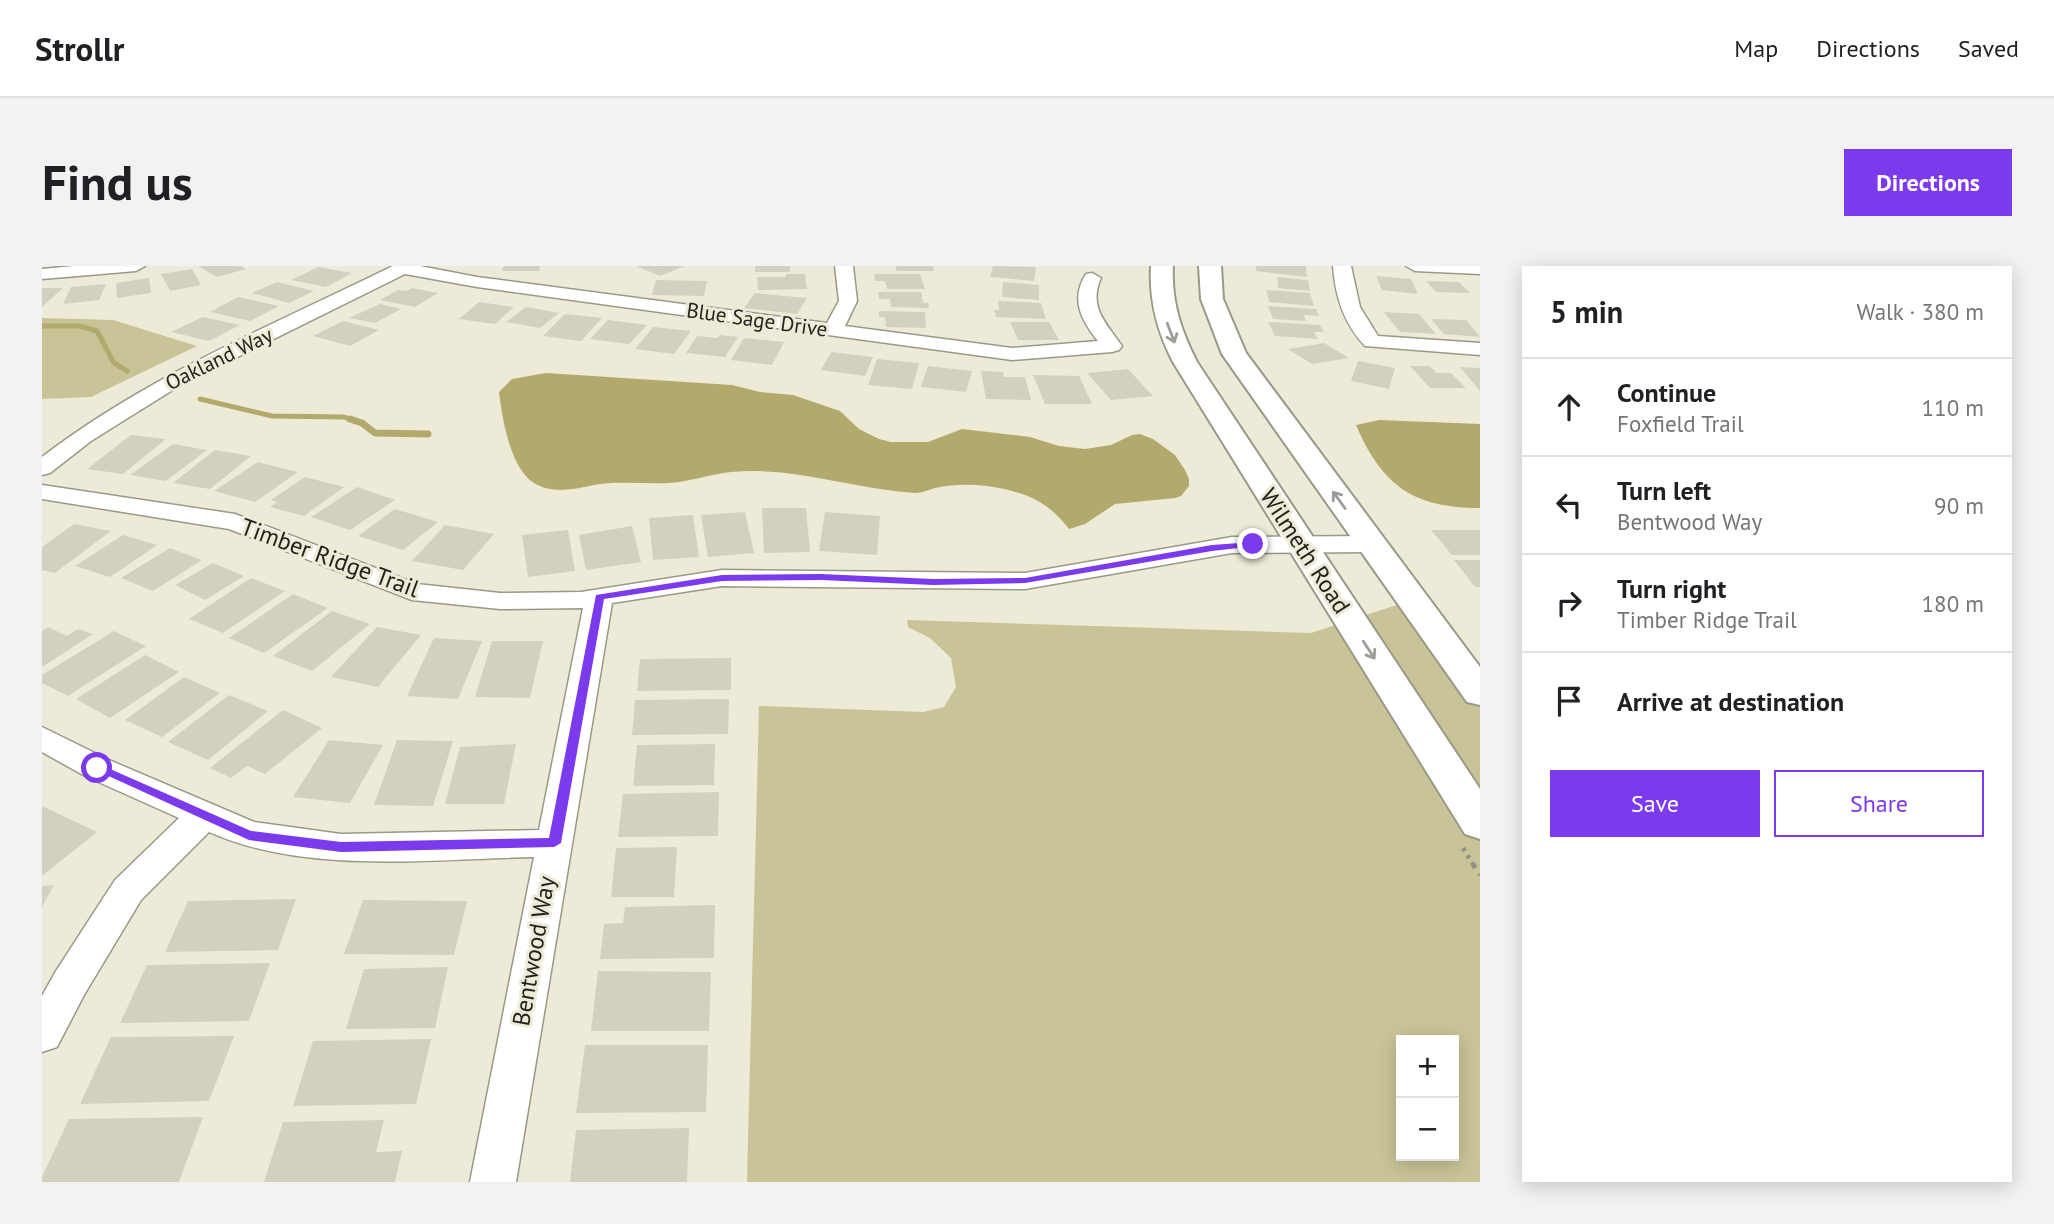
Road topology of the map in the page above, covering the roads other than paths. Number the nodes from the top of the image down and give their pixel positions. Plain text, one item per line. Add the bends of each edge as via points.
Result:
1 (136, 266) edge
2 (844, 266) edge
3 (1161, 266) edge
4 (1210, 266) edge
5 (1342, 266) edge
6 (1415, 266) edge
7 (405, 267) edge
8 (1480, 269) edge
9 (42, 274) edge
10 (1092, 278) dead end
11 (831, 331) junction
12 (1480, 349) edge
13 (42, 468) edge
14 (42, 492) edge
15 (1301, 544) junction
16 (1371, 544) junction
17 (599, 597) junction
18 (1480, 693) edge
19 (42, 738) edge
20 (204, 815) junction
21 (1480, 823) edge
22 (554, 843) junction
23 (42, 1034) edge
24 (492, 1182) edge

1 - 9 street
2 - 11 street via 848,307
3 -> 15 main road, Wilmeth Road via 1163,303 1177,347
16 -> 4 main road via 1234,354 1212,299
5 - 12 street via 1348,299 1363,335 1372,342
6 - 8 street
7 - 11 street, Blue Sage Drive via 477,282
7 - 13 street, Oakland Way via 136,401
10 - 11 street, Blue Sage Drive via 1085,289 1086,308 1112,346 1012,354
14 - 17 street, Timber Ridge Trail via 235,522 412,592 500,600
15 - 16 street, Timber Ridge Trail
15 - 17 street, Timber Ridge Trail via 1212,548 1025,580 722,578
15 -> 21 main road, Wilmeth Road
16 - 18 main road
17 - 22 street, Bentwood Way
19 - 20 street
20 - 22 street via 249,835 341,847
20 - 23 street via 128,890
22 - 24 street, Bentwood Way

